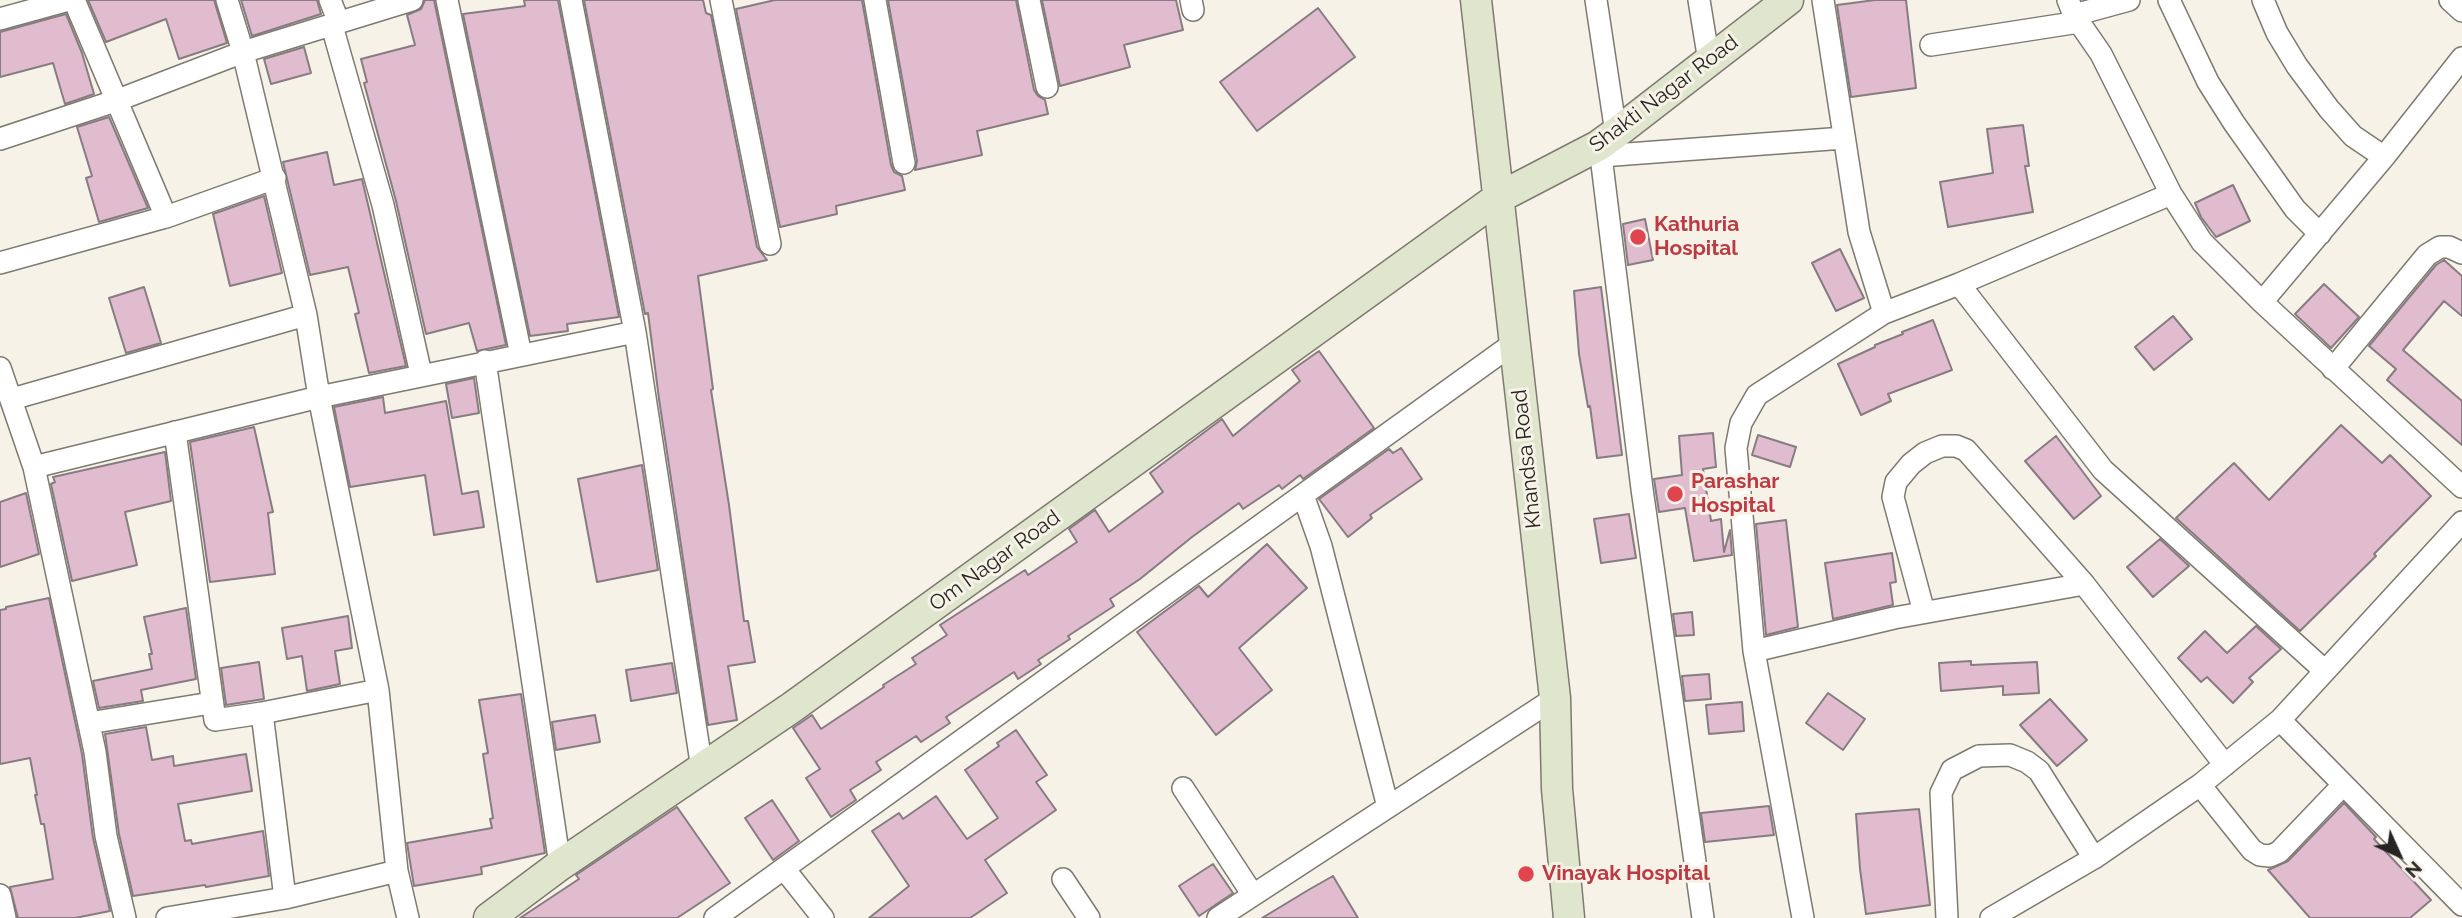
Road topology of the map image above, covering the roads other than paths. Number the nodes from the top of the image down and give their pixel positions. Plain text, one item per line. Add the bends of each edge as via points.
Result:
1 (71, 0) edge
2 (227, 0) edge
3 (331, 0) edge
4 (412, 0) edge
5 (447, 0) edge
6 (571, 0) edge
7 (721, 0) edge
8 (875, 0) edge
9 (1029, 0) edge
10 (1476, 0) edge
11 (1596, 0) edge
12 (1699, 0) edge
13 (1788, 0) edge
14 (1823, 0) edge
15 (2129, 0) edge
16 (2169, 0) edge
17 (2263, 0) edge
18 (2450, 0) edge
19 (2462, 11) edge
20 (2074, 13) edge
21 (0, 19) edge
22 (336, 24) junction
23 (1931, 45) dead end
24 (243, 52) junction
25 (2462, 58) edge
26 (1709, 61) junction
27 (1046, 87) dead end
28 (118, 100) junction
29 (1844, 138) junction
30 (0, 139) edge
31 (1605, 145) junction
32 (2384, 157) junction
33 (904, 163) dead end
34 (275, 178) junction
35 (2172, 194) junction
36 (1498, 198) junction
37 (166, 217) junction
38 (2320, 234) junction
39 (770, 244) dead end
40 (2462, 253) edge
41 (0, 263) edge
42 (1959, 284) junction
43 (2262, 302) junction
44 (1884, 313) junction
45 (306, 315) junction
46 (635, 332) junction
47 (1514, 343) junction
48 (521, 355) junction
49 (485, 361) junction
50 (0, 368) edge
51 (2333, 369) junction
52 (421, 374) junction
53 (319, 397) junction
54 (12, 399) junction
55 (175, 432) junction
56 (34, 467) junction
57 (2462, 487) edge
58 (1303, 495) junction
59 (2462, 522) edge
60 (2084, 584) junction
61 (1924, 612) junction
62 (1754, 651) junction
63 (2325, 671) junction
64 (378, 691) junction
65 (1555, 698) junction
66 (211, 703) junction
67 (262, 713) junction
68 (2280, 720) junction
69 (89, 723) junction
70 (2225, 765) junction
71 (702, 769) junction
72 (2200, 785) junction
73 (2343, 785) junction
74 (1183, 788) dead end
75 (1388, 807) junction
76 (2094, 858) junction
77 (561, 865) junction
78 (785, 870) junction
79 (397, 871) junction
80 (1063, 879) dead end
81 (0, 895) edge
82 (1254, 895) junction
83 (285, 898) junction
84 (2462, 905) edge
85 (5, 918) edge
86 (125, 918) edge
87 (167, 918) edge
88 (408, 918) edge
89 (489, 918) edge
90 (715, 918) edge
91 (823, 918) edge
92 (1089, 918) edge
93 (1218, 918) edge
94 (1569, 918) edge
95 (1703, 918) edge
96 (1803, 918) edge
97 (1947, 918) edge
98 (1995, 918) edge

1 - 21 street
1 - 28 street
2 - 24 street
3 - 22 street
4 - 22 street
5 - 48 street
6 - 46 street
7 - 39 street
8 - 33 street
9 - 27 street
10 - 36 street, Khandsa Road
11 - 31 street
12 - 26 street
13 - 26 street, Shakti Nagar Road
14 - 29 street
15 - 20 street
16 - 38 street via 2208,82 2234,123 2295,208
17 - 32 street via 2277,33 2329,109 2353,136
18 - 19 street
20 - 23 street
20 - 35 street via 2101,54
22 - 24 street
22 - 52 street
24 - 28 street
24 - 34 street
25 - 32 street
26 - 31 street, Shakti Nagar Road
28 - 30 street
28 - 37 street
29 - 31 street
29 - 44 street via 1859,232
31 - 36 street, Shakti Nagar Road
31 - 95 street via 1642,489
32 - 38 street
34 - 37 street
34 - 45 street
35 - 42 street
35 - 43 street via 2202,242
36 - 47 street, Khandsa Road
36 - 71 street, Om Nagar Road
37 - 41 street
38 - 43 street
40 - 51 street via 2440,247 2427,256
42 - 44 street
42 - 63 street via 2103,470
43 - 51 street
44 - 62 street via 1757,396 1741,423 1736,448
45 - 53 street
45 - 54 street
46 - 48 street
46 - 71 street
47 - 58 street
47 - 65 street, Khandsa Road
48 - 49 street
49 - 52 street
49 - 77 street
50 - 54 street
51 - 57 street
52 - 53 street
53 - 55 street
53 - 64 street
54 - 56 street
55 - 56 street
55 - 66 street
56 - 69 street
58 - 75 street via 1321,546
58 - 78 street
59 - 63 street
60 - 61 street
60 - 61 street via 1966,450 1942,446 1911,464 1896,482 1893,497
60 - 70 street
61 - 62 street
62 - 96 street
63 - 68 street
64 - 67 street
64 - 79 street
65 - 75 street
65 - 94 street, Khandsa Road via 1557,789
66 - 67 street via 218,721
66 - 69 street
67 - 83 street
68 - 70 street
68 - 73 street
69 - 86 street via 106,836
70 - 72 street
71 - 77 street, Om Nagar Road
72 - 73 street via 2252,850 2270,856
72 - 76 street
73 - 84 street
74 - 82 street
75 - 82 street
76 - 97 street via 2039,771 2010,755 1979,756 1952,770 1941,793
76 - 98 street
77 - 89 street, Om Nagar Road
78 - 90 street
78 - 91 street
79 - 83 street
79 - 88 street
80 - 92 street
81 - 85 street
82 - 93 street
83 - 87 street

